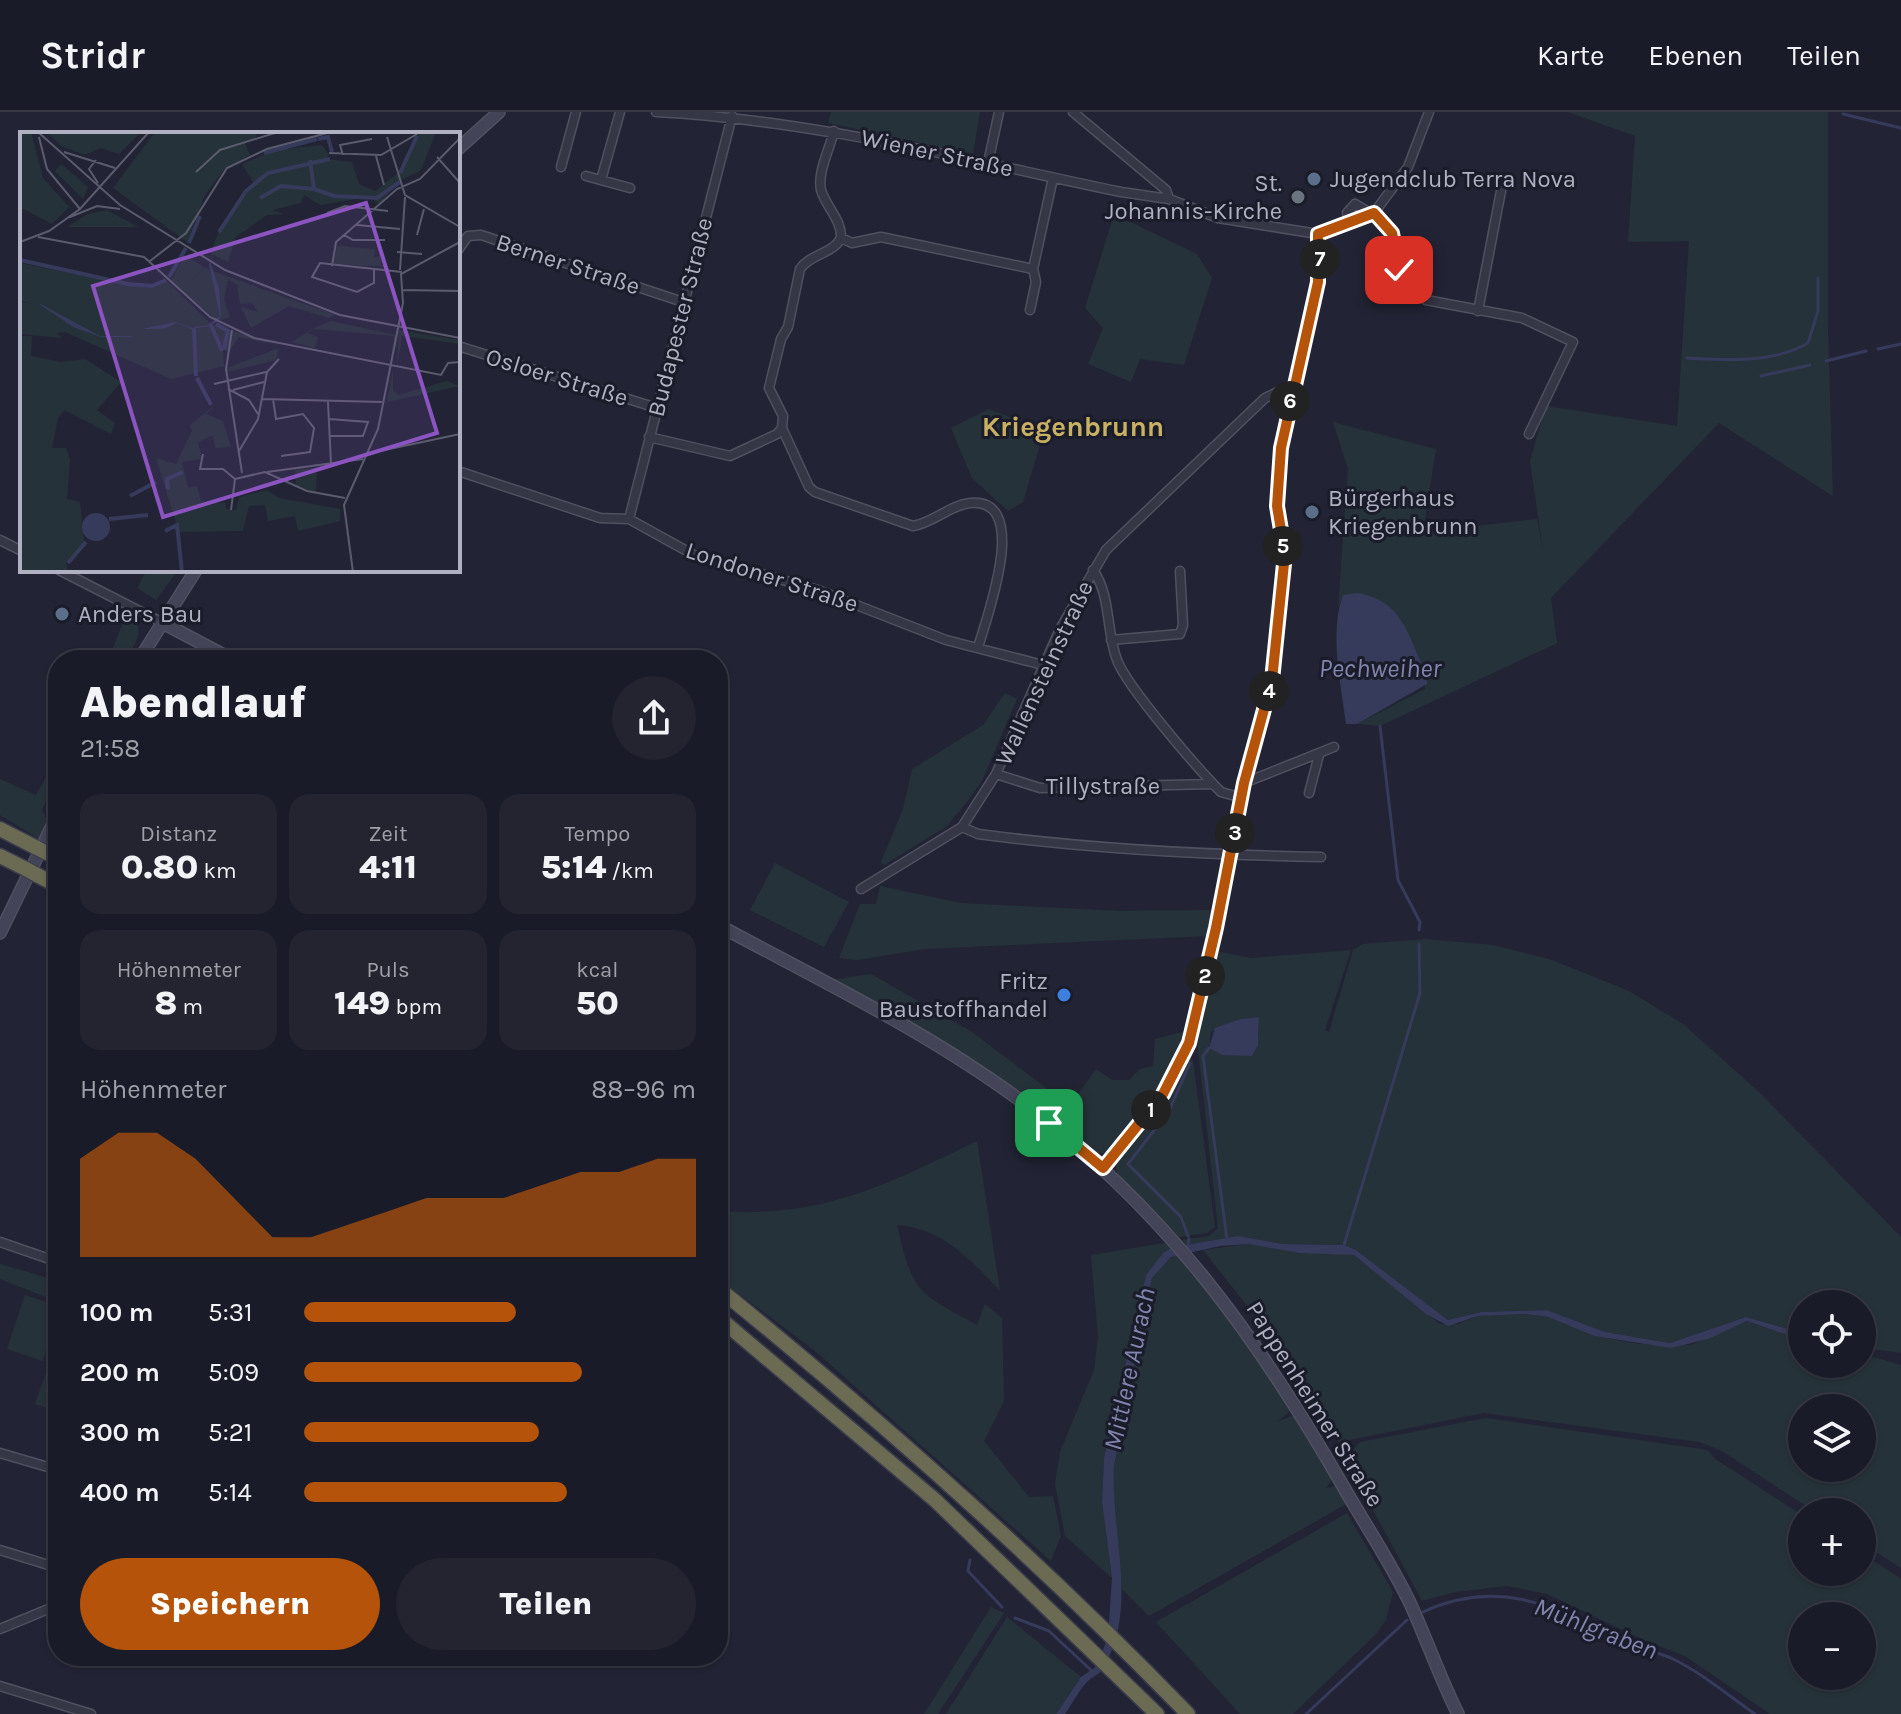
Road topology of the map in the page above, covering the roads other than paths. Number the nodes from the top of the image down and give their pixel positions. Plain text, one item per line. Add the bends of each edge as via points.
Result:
1 (576, 112) edge
2 (620, 112) edge
3 (656, 112) edge
4 (999, 112) edge
5 (1073, 112) edge
6 (1429, 112) edge
7 (493, 114) edge
8 (732, 116) junction
9 (834, 131) junction
10 (460, 147) edge
11 (988, 163) junction
12 (561, 167) dead end
13 (586, 176) dead end
14 (1053, 178) junction
15 (601, 180) junction
16 (630, 188) dead end
17 (1501, 191) dead end
18 (1169, 199) junction
19 (1373, 213) junction
20 (1349, 223) junction
21 (1318, 234) junction
22 (841, 238) junction
23 (460, 247) edge
24 (1033, 269) junction
25 (683, 302) junction
26 (1030, 310) dead end
27 (1478, 311) junction
28 (460, 347) edge
29 (1293, 385) junction
30 (657, 408) junction
31 (782, 428) junction
32 (1529, 434) dead end
33 (649, 437) junction
34 (460, 472) edge
35 (629, 519) junction
36 (0, 540) edge
37 (20, 550) edge
38 (1093, 570) junction
39 (1180, 571) dead end
40 (63, 572) edge
41 (195, 572) edge
42 (163, 623) junction
43 (1111, 640) junction
44 (978, 648) junction
45 (145, 650) edge
46 (214, 650) edge
47 (1043, 665) junction
48 (1334, 747) dead end
49 (1319, 755) junction
50 (996, 774) junction
51 (1244, 783) junction
52 (1213, 784) junction
53 (1309, 793) dead end
54 (1242, 798) junction
55 (962, 827) junction
56 (0, 829) edge
57 (48, 840) edge
58 (1230, 855) junction
59 (0, 856) edge
60 (1321, 857) dead end
61 (40, 861) edge
62 (861, 889) dead end
63 (728, 930) edge
64 (0, 933) edge
65 (1103, 1168) junction
66 (0, 1242) edge
67 (48, 1259) edge
68 (728, 1296) edge
69 (728, 1325) edge
70 (0, 1453) edge
71 (48, 1467) edge
72 (0, 1550) edge
73 (48, 1565) edge
74 (48, 1609) edge
75 (0, 1629) edge
76 (0, 1686) edge
77 (91, 1714) edge
78 (1157, 1714) edge
79 (1188, 1714) edge
80 (1458, 1714) edge

1 - 12 street
2 - 15 street
3 - 8 street, Wiener Straße
4 - 11 street
5 - 18 street via 1166,190
6 - 19 street via 1408,167
7 - 10 street
8 - 9 street, Wiener Straße
8 - 25 street, Budapester Straße
9 - 11 street, Wiener Straße
9 - 22 street via 821,180
11 - 14 street, Wiener Straße
13 - 15 street
14 - 18 street, Wiener Straße
14 - 24 street
15 - 16 street
17 - 27 street
18 - 21 street, Wiener Straße via 1218,218
19 - 20 street
19 - 20 street via 1355,204 1347,213
19 - 27 street via 1392,233 1399,270 1408,284 1426,300
20 - 21 street
21 - 29 street via 1318,282
22 - 24 street via 852,243 881,237
22 - 31 street via 800,269 769,388 783,416
23 - 25 street, Berner Straße via 468,236 481,235
24 - 26 street
25 - 30 street, Budapester Straße
27 - 32 street via 1522,318 1573,342
28 - 30 street, Osloer Straße
29 - 38 street, Wallensteinstraße via 1265,398 1212,446 1126,528
29 - 51 street via 1278,475 1285,554 1282,600 1272,680
30 - 33 street, Budapester Straße
31 - 33 street via 730,456
31 - 44 street via 815,492 913,526 965,504 978,503 995,515 1005,543
33 - 35 street, Budapester Straße
34 - 35 street, Londoner Straße via 600,518
35 - 44 street, Londoner Straße via 694,555 818,590 911,628
36 - 37 street
38 - 43 street via 1104,593
38 - 47 street, Wallensteinstraße
39 - 43 street via 1180,634
40 - 42 street
41 - 42 street
42 - 45 street
42 - 46 street
43 - 52 street via 1131,685
44 - 47 street, Londoner Straße
47 - 50 street, Wallensteinstraße
48 - 49 street
49 - 51 street
49 - 53 street
50 - 52 street, Tillystraße via 1040,788
50 - 55 street, Wallensteinstraße
51 - 54 street
52 - 54 street
54 - 58 street
55 - 58 street via 1012,838
55 - 62 street, Wallensteinstraße
56 - 61 highway
57 - 61 street
58 - 60 street
58 - 65 street via 1189,1043 1163,1094
59 - 61 highway
61 - 64 street
63 - 65 street, Pappenheimer Straße via 978,1072
65 - 80 street, Pappenheimer Straße via 1215,1287 1274,1369 1409,1601
66 - 67 street
68 - 79 highway via 881,1422 1032,1558
69 - 78 highway via 912,1480
70 - 71 street
72 - 73 street
74 - 75 street
76 - 77 street

